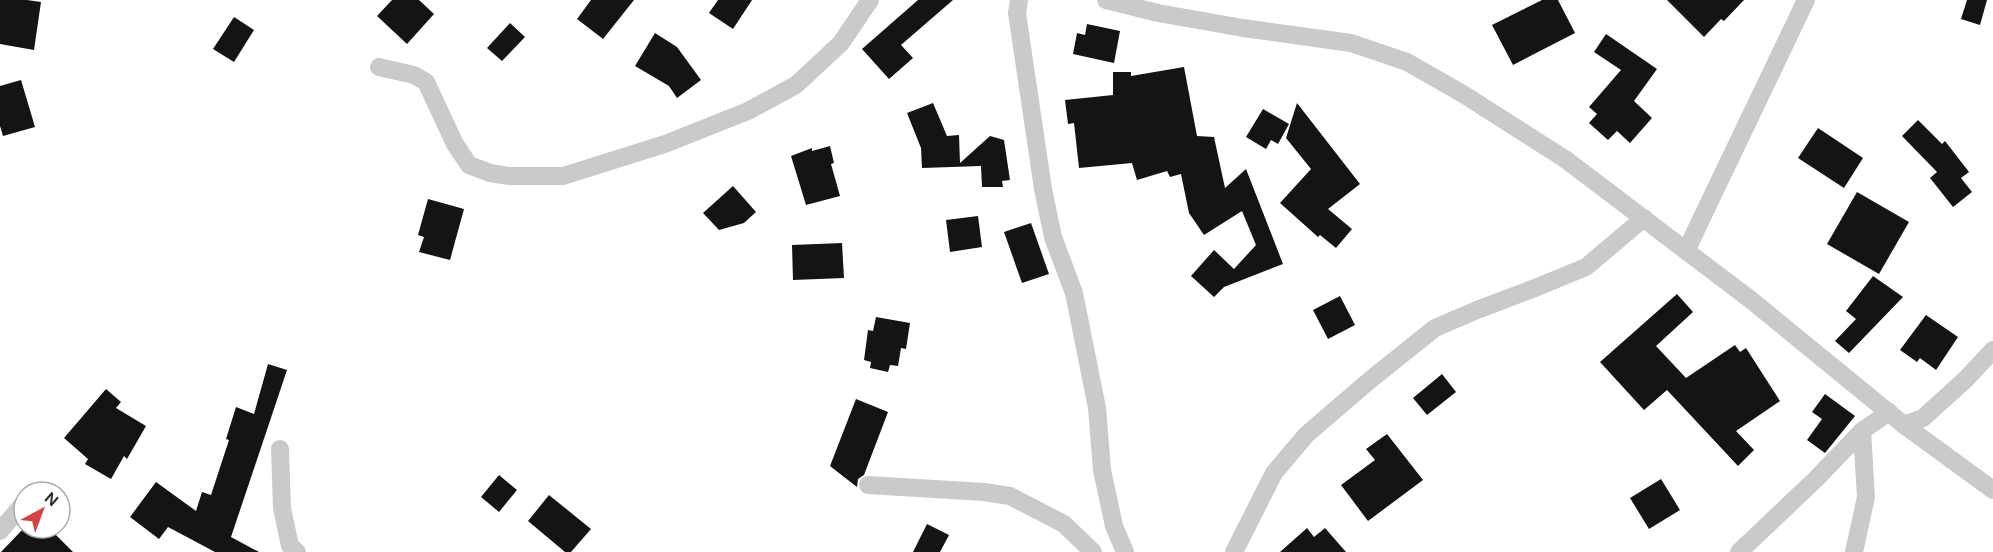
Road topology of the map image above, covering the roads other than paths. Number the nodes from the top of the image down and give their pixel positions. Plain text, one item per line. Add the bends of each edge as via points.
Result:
1 (870, 0) edge
2 (1020, 0) edge
3 (1106, 0) edge
4 (1806, 0) edge
5 (379, 67) dead end
6 (1644, 218) junction
7 (1686, 252) junction
8 (1993, 350) edge
9 (1889, 412) junction
10 (1904, 425) junction
11 (1862, 431) junction
12 (280, 449) dead end
13 (868, 485) dead end
14 (1993, 490) edge
15 (12, 517) edge
16 (0, 531) edge
17 (297, 552) edge
18 (1093, 552) edge
19 (1125, 552) edge
20 (1234, 552) edge
21 (1739, 552) edge
22 (1854, 552) edge

1 - 5 street via 841,43 796,85 748,111 665,144 563,176 509,176 469,165 426,82 414,75
2 - 19 street via 1017,13 1043,189 1053,237 1074,293 1097,408 1102,470 1114,526
3 - 6 street via 1158,14 1351,43 1407,62 1565,159
4 - 7 street
6 - 7 street
6 - 20 street via 1586,267 1435,328 1370,380 1306,435 1274,473
7 - 9 street
8 - 10 street via 1923,418
9 - 10 street
9 - 11 street
10 - 14 street
11 - 21 street
11 - 22 street via 1866,497
12 - 17 street via 282,508 290,546
13 - 18 street via 1011,496 1064,524
15 - 16 street

